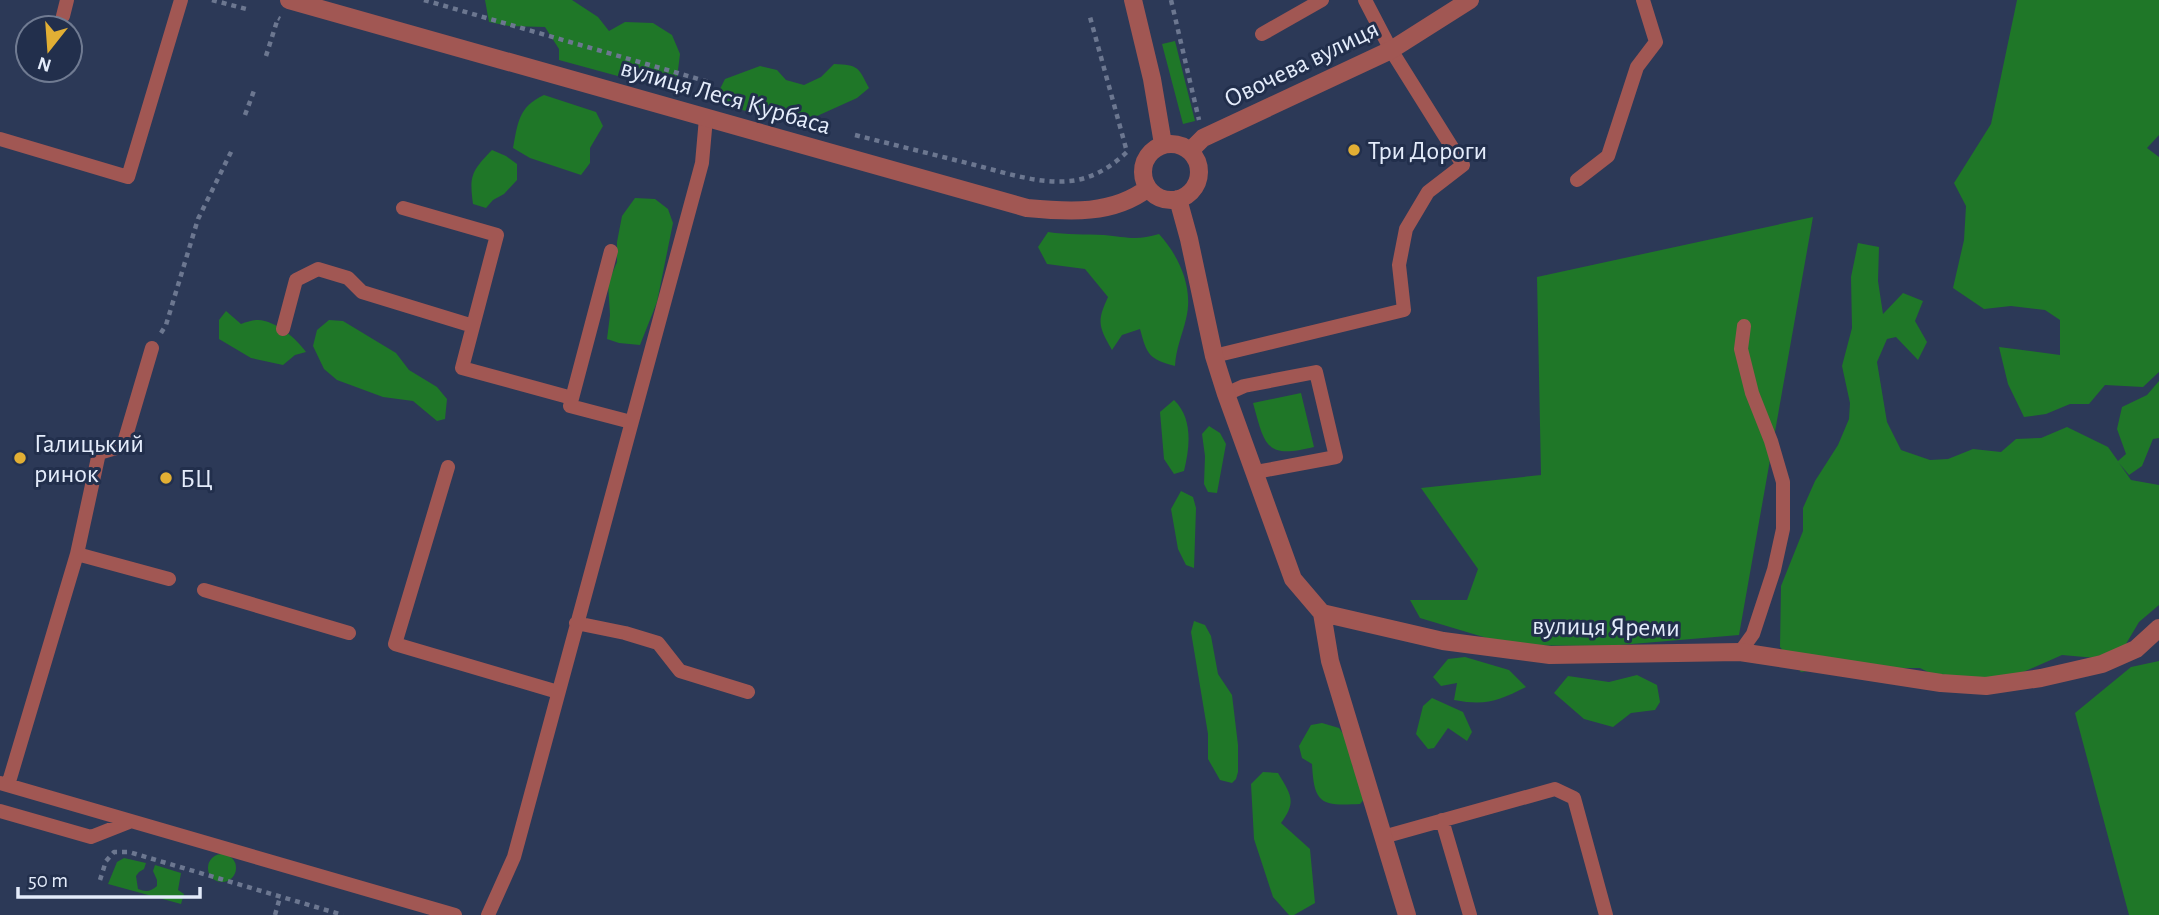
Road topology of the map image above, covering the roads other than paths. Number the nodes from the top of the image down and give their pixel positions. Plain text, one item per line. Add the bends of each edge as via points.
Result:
1 (181, 0) edge
2 (289, 0) edge
3 (1133, 0) edge
4 (1322, 0) edge
5 (1365, 0) edge
6 (1470, 0) edge
7 (1643, 0) edge
8 (1262, 34) dead end
9 (1391, 50) junction
10 (706, 118) junction
11 (0, 139) edge
12 (1163, 144) junction
13 (1190, 151) junction
14 (1577, 180) dead end
15 (1148, 188) junction
16 (1178, 199) junction
17 (402, 208) dead end
18 (611, 250) dead end
19 (473, 326) junction
20 (1744, 326) dead end
21 (283, 329) dead end
22 (152, 348) road end
23 (1214, 356) junction
24 (1226, 394) junction
25 (572, 398) junction
26 (631, 422) junction
27 (449, 467) dead end
28 (1256, 472) junction
29 (77, 554) junction
30 (169, 579) dead end
31 (204, 590) dead end
32 (1322, 613) junction
33 (576, 623) junction
34 (2159, 628) edge
35 (349, 633) dead end
36 (1740, 652) junction
37 (558, 692) junction
38 (748, 692) dead end
39 (4, 784) edge
40 (0, 811) edge
41 (1442, 820) junction
42 (129, 822) junction
43 (1383, 836) junction
44 (455, 915) edge
45 (488, 915) edge
46 (1407, 915) edge
47 (1470, 915) edge
48 (1606, 915) edge

1 - 11 lane via 128,177
2 - 10 street, вулиця Леся Курбаса
3 - 12 street
4 - 8 lane
5 - 9 lane
6 - 9 street, Овочева вулиця
7 - 14 lane via 1656,42 1637,67 1608,156
9 - 13 street, Овочева вулиця via 1203,138
9 - 23 lane via 1463,165 1429,192 1406,229 1399,265 1404,310
10 - 15 street, вулиця Леся Курбаса via 1027,208 1091,209 1120,204
10 - 26 lane via 702,163
12 - 13 street via 1174,143
12 - 15 street via 1146,158 1143,179
13 - 16 street via 1199,175 1196,186
15 - 16 street via 1167,200
16 - 23 street
17 - 19 lane via 497,235
18 - 25 lane
19 - 21 lane via 362,292 348,278 318,269 296,280
19 - 25 lane via 462,368
20 - 36 lane via 1741,349 1752,393 1783,482 1783,529 1753,634
22 - 29 lane via 123,446 99,453
23 - 24 street
24 - 28 street
24 - 28 lane via 1316,372 1336,457
25 - 26 lane via 570,406
26 - 33 lane
27 - 37 lane via 395,644
28 - 32 street via 1293,579
29 - 30 lane
29 - 39 lane
31 - 35 lane
32 - 36 street, вулиця Яреми via 1443,641 1550,655
32 - 43 street via 1330,661
33 - 37 lane
33 - 38 lane via 658,643 680,671
34 - 36 street, вулиця Яреми via 2136,649 2102,664 1986,687
37 - 45 lane via 514,857
39 - 42 lane
40 - 42 lane via 92,837
41 - 43 lane
41 - 47 lane
41 - 48 lane via 1555,789 1574,798
42 - 44 lane
43 - 46 street

